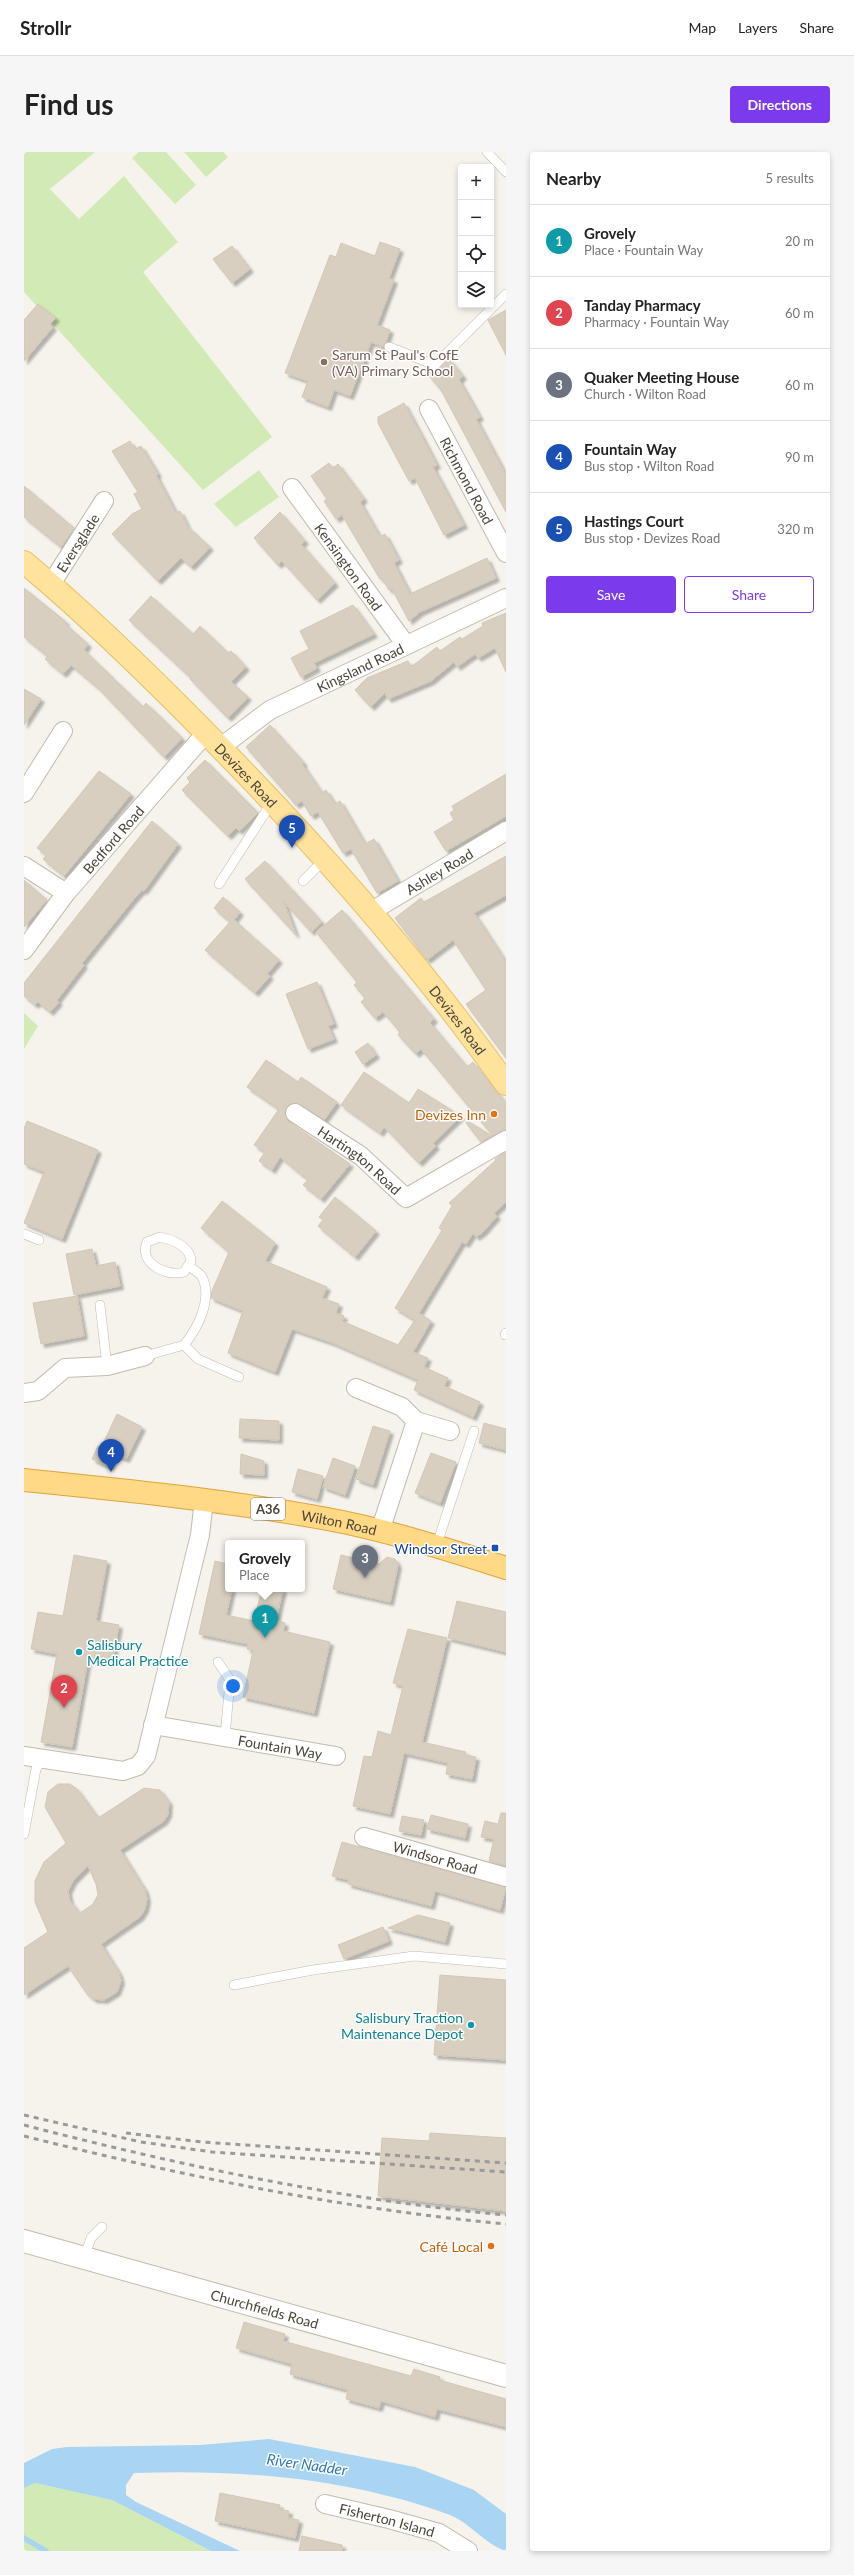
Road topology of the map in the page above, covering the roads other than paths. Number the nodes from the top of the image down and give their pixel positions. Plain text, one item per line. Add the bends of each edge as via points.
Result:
1 (487, 152) edge
2 (506, 172) edge
3 (506, 294) edge
4 (389, 347) dead end
5 (429, 409) dead end
6 (292, 488) dead end
7 (104, 502) dead end
8 (506, 553) edge
9 (24, 562) edge
10 (51, 584) junction
11 (506, 598) edge
12 (406, 644) junction
13 (63, 731) dead end
14 (213, 740) junction
15 (24, 793) edge
16 (273, 801) junction
17 (506, 831) edge
18 (326, 858) junction
19 (24, 866) edge
20 (304, 881) dead end
21 (219, 884) dead end
22 (66, 893) junction
23 (372, 910) junction
24 (24, 950) edge
25 (506, 1084) edge
26 (294, 1113) dead end
27 (506, 1140) edge
28 (24, 1234) edge
29 (39, 1240) dead end
30 (189, 1266) junction
31 (100, 1305) dead end
32 (184, 1345) junction
33 (145, 1356) joint
34 (107, 1366) junction
35 (239, 1377) dead end
36 (356, 1388) dead end
37 (24, 1393) edge
38 (416, 1421) junction
39 (450, 1431) dead end
40 (474, 1431) dead end
41 (24, 1480) edge
42 (204, 1500) junction
43 (380, 1532) junction
44 (436, 1547) junction
45 (506, 1568) edge
46 (218, 1662) dead end
47 (153, 1725) junction
48 (225, 1737) junction
49 (24, 1756) edge
50 (336, 1756) dead end
51 (42, 1759) junction
52 (24, 1834) edge
53 (364, 1837) dead end
54 (506, 1877) edge
55 (506, 1964) edge
56 (234, 1985) dead end
57 (102, 2227) dead end
58 (24, 2242) edge
59 (84, 2259) junction
60 (506, 2376) edge
61 (325, 2504) dead end
62 (468, 2551) edge

1 - 2 lane
3 - 4 lane via 436,366
5 - 8 street, Richmond Road
6 - 12 street, Kensington Road
7 - 10 street, Eversglade
9 - 10 main road, Devizes Road
10 - 14 main road, Devizes Road via 114,640
11 - 12 street, Kingsland Road
12 - 14 street, Kingsland Road
13 - 15 street
14 - 16 main road, Devizes Road
14 - 22 street, Bedford Road
16 - 18 main road, Devizes Road
16 - 21 lane
17 - 23 street, Ashley Road
18 - 20 lane
18 - 23 main road, Devizes Road
19 - 22 street
22 - 24 street, Bedford Road
23 - 25 main road, Devizes Road
26 - 27 street, Hartington Road via 361,1156 406,1198
28 - 29 lane
30 - 30 lane via 184,1272 177,1274 161,1270 148,1260 145,1252 147,1242 160,1237 182,1246 190,1254
30 - 32 lane via 201,1275 206,1293 196,1329
31 - 34 lane
32 - 33 lane
32 - 35 lane via 198,1360
33 - 34 street
34 - 37 street via 65,1368 38,1391
36 - 38 street via 402,1407
38 - 39 street
38 - 43 street
40 - 44 lane
41 - 42 highway, Wilton Road / A36
42 - 43 highway, Wilton Road / A36 via 323,1518
42 - 47 street via 200,1535
43 - 44 highway, Wilton Road / A36
44 - 45 highway, Wilton Road / A36
46 - 48 lane via 230,1680
47 - 48 street, Fountain Way
47 - 51 street via 146,1756 138,1766 131,1769 123,1771
48 - 50 street, Fountain Way
49 - 51 street
51 - 52 lane via 36,1769
53 - 54 street, Windsor Road
55 - 56 lane via 414,1956 313,1970
57 - 59 lane via 91,2238
58 - 59 street, Churchfields Road
59 - 60 street, Churchfields Road
61 - 62 street, Fisherton Island via 439,2533

